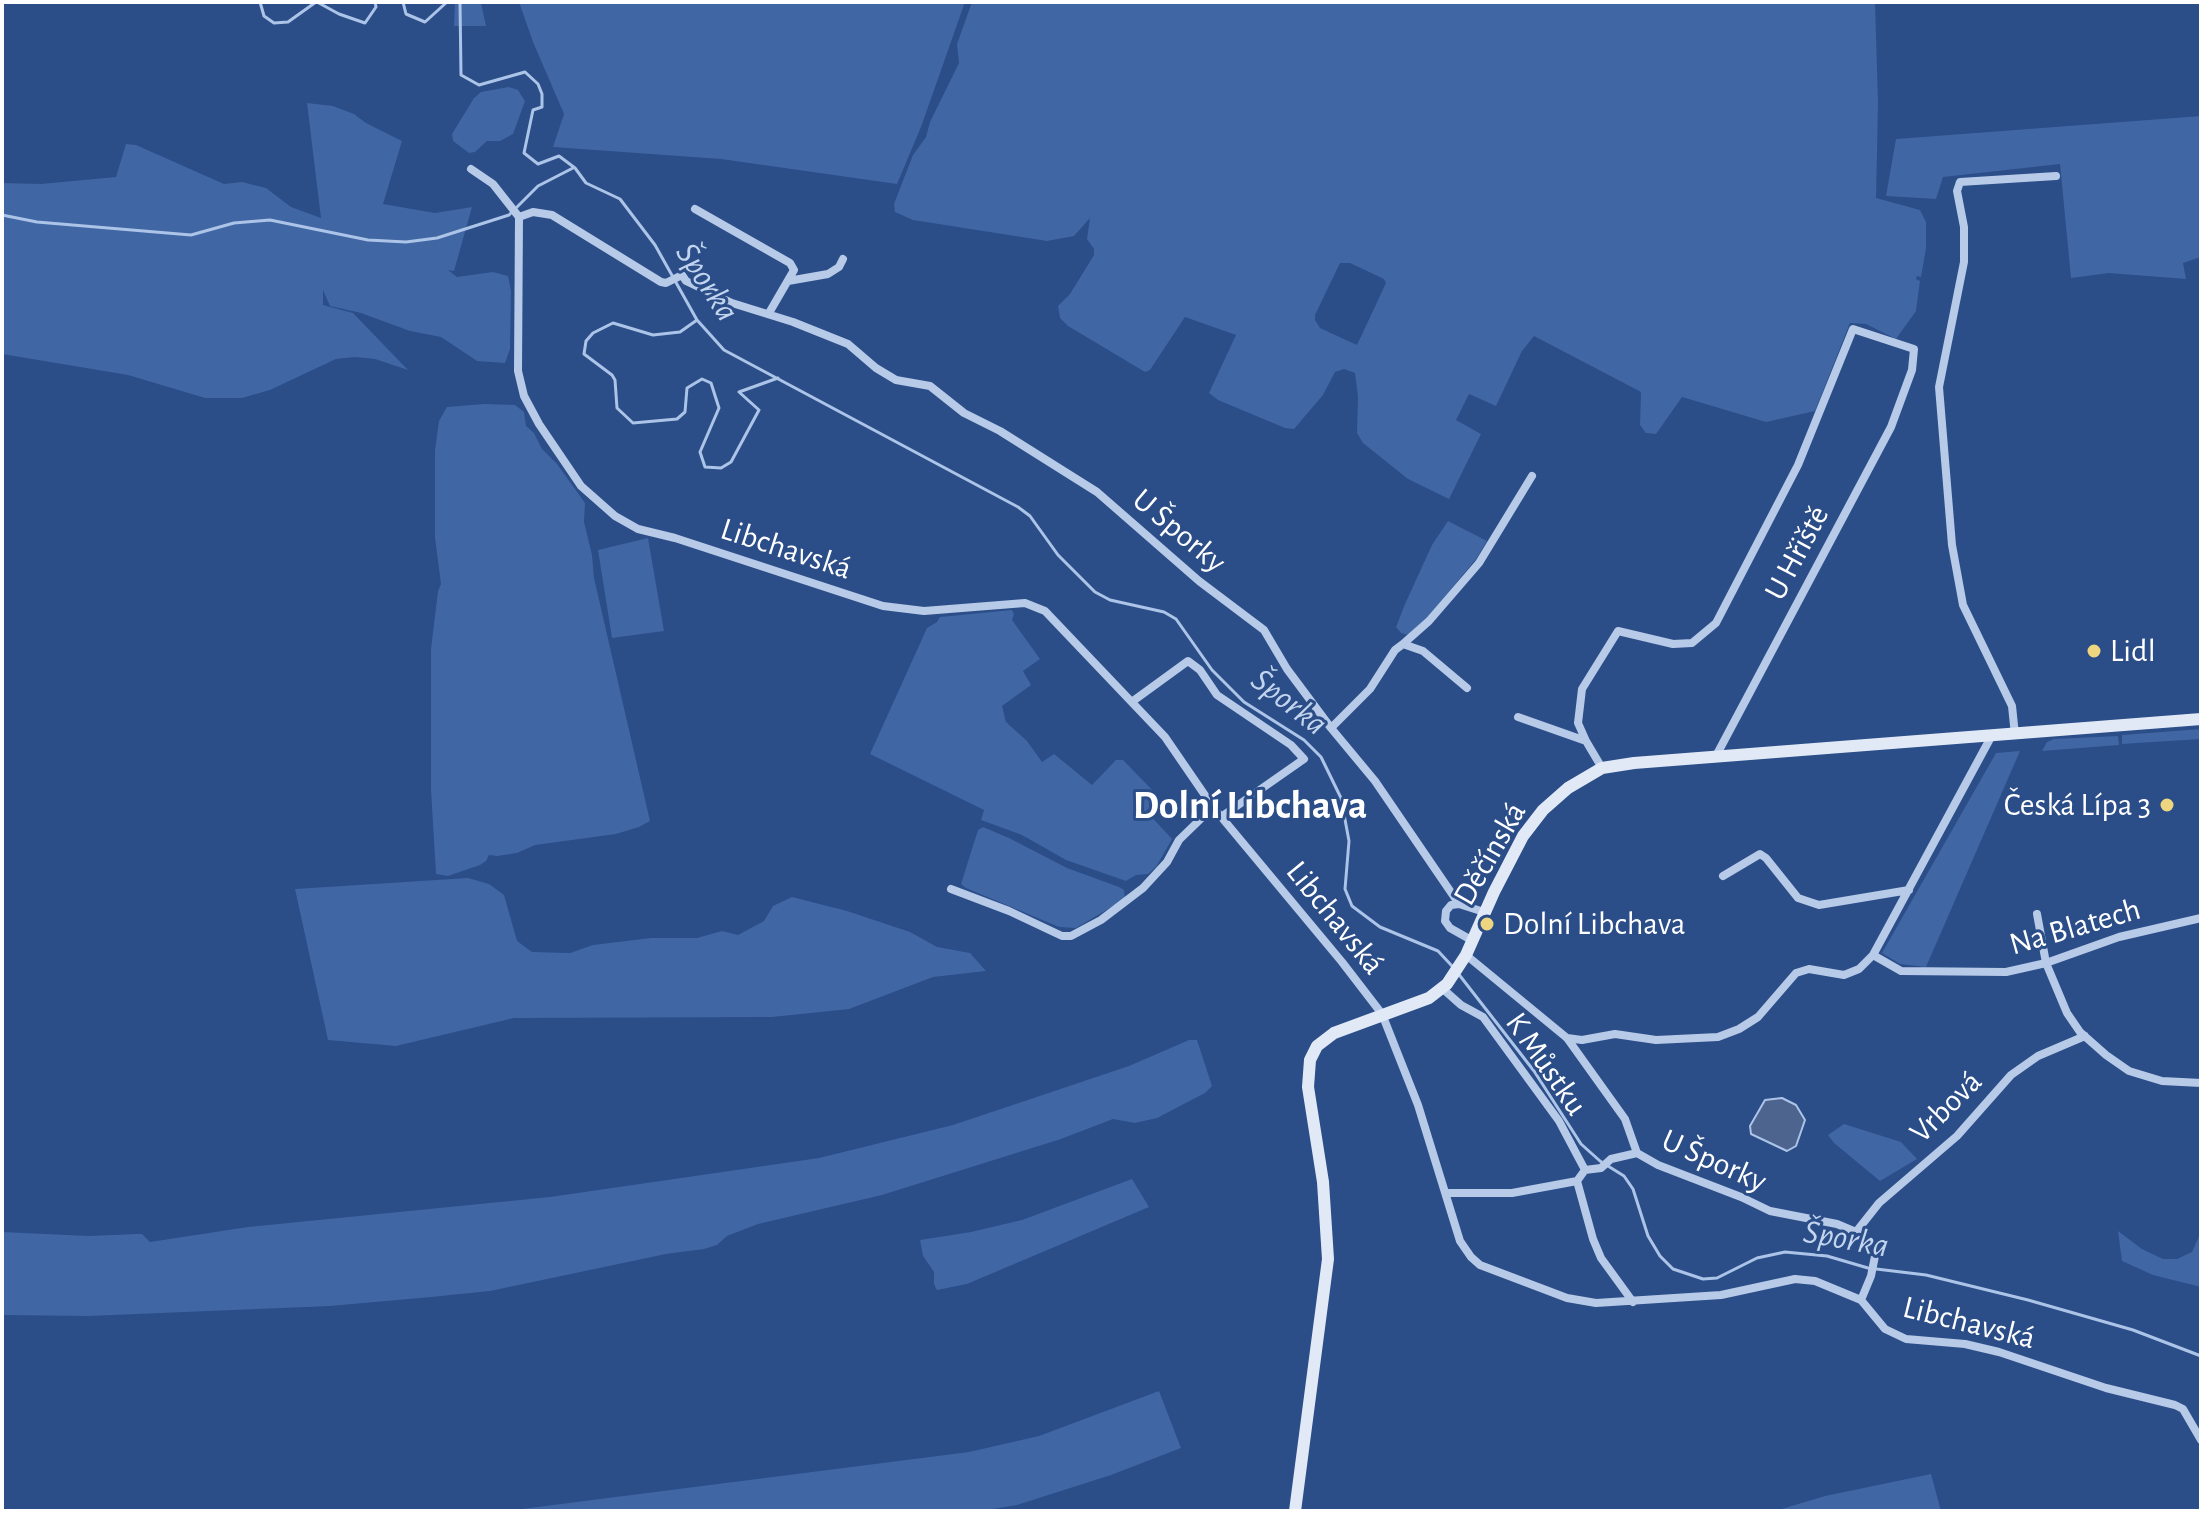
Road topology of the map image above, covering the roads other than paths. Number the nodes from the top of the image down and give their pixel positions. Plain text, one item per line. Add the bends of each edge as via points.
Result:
1 (471, 169) dead end
2 (2056, 176) dead end
3 (695, 209) dead end
4 (519, 217) junction
5 (843, 259) dead end
6 (788, 281) junction
7 (769, 313) junction
8 (1532, 476) dead end
9 (1403, 644) junction
10 (1467, 688) dead end
11 (1133, 701) junction
12 (1518, 717) dead end
13 (2201, 719) edge
14 (1331, 728) junction
15 (2015, 735) junction
16 (1991, 737) junction
17 (1586, 741) junction
18 (1716, 756) junction
19 (1602, 768) junction
20 (1213, 807) junction
21 (1221, 817) junction
22 (1723, 876) dead end
23 (951, 889) dead end
24 (1909, 890) junction
25 (1459, 904) junction
26 (1484, 912) junction
27 (2037, 914) dead end
28 (2201, 918) edge
29 (1473, 941) junction
30 (1877, 958) junction
31 (1464, 959) junction
32 (2046, 963) junction
33 (1447, 984) junction
34 (1382, 1014) junction
35 (2085, 1036) junction
36 (1567, 1038) junction
37 (2201, 1083) edge
38 (1637, 1153) junction
39 (1585, 1170) junction
40 (1577, 1181) junction
41 (1446, 1193) junction
42 (1856, 1232) junction
43 (1861, 1300) junction
44 (1633, 1302) junction
45 (2201, 1440) edge
46 (1295, 1511) edge

1 - 4 street via 493,184
2 - 15 street via 1960,182 1964,262 1939,387 1952,545 1963,605 2012,706
3 - 6 street via 790,263 794,270
4 - 7 street, U Šporky via 533,212 552,215 666,283 682,275 732,303
4 - 11 street, Libchavská via 518,371 524,396 581,486 615,516 638,529 883,606 924,611 1034,606 1059,624
5 - 6 street via 828,274
6 - 7 street
7 - 14 street, U Šporky via 848,344 896,380 930,386 964,413 1097,492 1264,630
8 - 9 street via 1479,563
9 - 10 street via 1423,651
9 - 14 street via 1370,689
11 - 20 street, Libchavská
11 - 21 street via 1188,661 1217,695 1304,759
12 - 17 street
13 - 15 main road, Děčínská
14 - 25 street, U Šporky via 1375,781
15 - 16 main road, Děčínská
16 - 18 main road, Děčínská
16 - 24 street
17 - 18 street, U Hřiště via 1578,723 1582,689 1618,631 1673,644 1692,643 1716,623 1798,465 1853,329 1914,349 1912,370 1891,427
17 - 19 street
18 - 19 main road, Děčínská
19 - 26 main road, Děčínská via 1543,810 1523,836
20 - 21 street, Libchavská
20 - 23 street via 1179,840 1143,888 1071,936
21 - 34 street, Libchavská
22 - 24 street via 1760,854 1798,898 1819,905
24 - 30 street
25 - 26 street
25 - 29 street via 1446,911 1445,921
26 - 29 main road, Děčínská
27 - 32 street
28 - 32 street, Na Blatech via 2119,937
29 - 31 main road, Děčínská
30 - 32 street, Na Blatech via 1901,971 1928,972 2006,972
30 - 36 street via 1844,975 1809,969 1796,973 1758,1017 1718,1037
31 - 33 main road, Děčínská
31 - 36 street, U Šporky
32 - 35 street via 2067,1013
33 - 34 main road via 1429,998
33 - 39 street, K Můstku via 1461,1005 1483,1017 1559,1121
34 - 41 street, Libchavská
34 - 46 main road via 1329,1036 1315,1049 1308,1066 1328,1259
35 - 37 street via 2129,1071 2162,1081
35 - 42 street, Vrbová via 2038,1056 2011,1075 1957,1136 1879,1203
36 - 38 street, U Šporky via 1625,1119
38 - 39 street
38 - 42 street, U Šporky via 1770,1211
39 - 40 street
40 - 41 street via 1512,1193
40 - 44 street via 1601,1258
41 - 44 street, Libchavská via 1460,1241 1480,1265 1567,1298
42 - 43 street via 1869,1244 1875,1261
43 - 44 street, Libchavská via 1804,1278 1721,1295
43 - 45 street, Libchavská via 1885,1329 1906,1339 1999,1352 2175,1405 2183,1409

